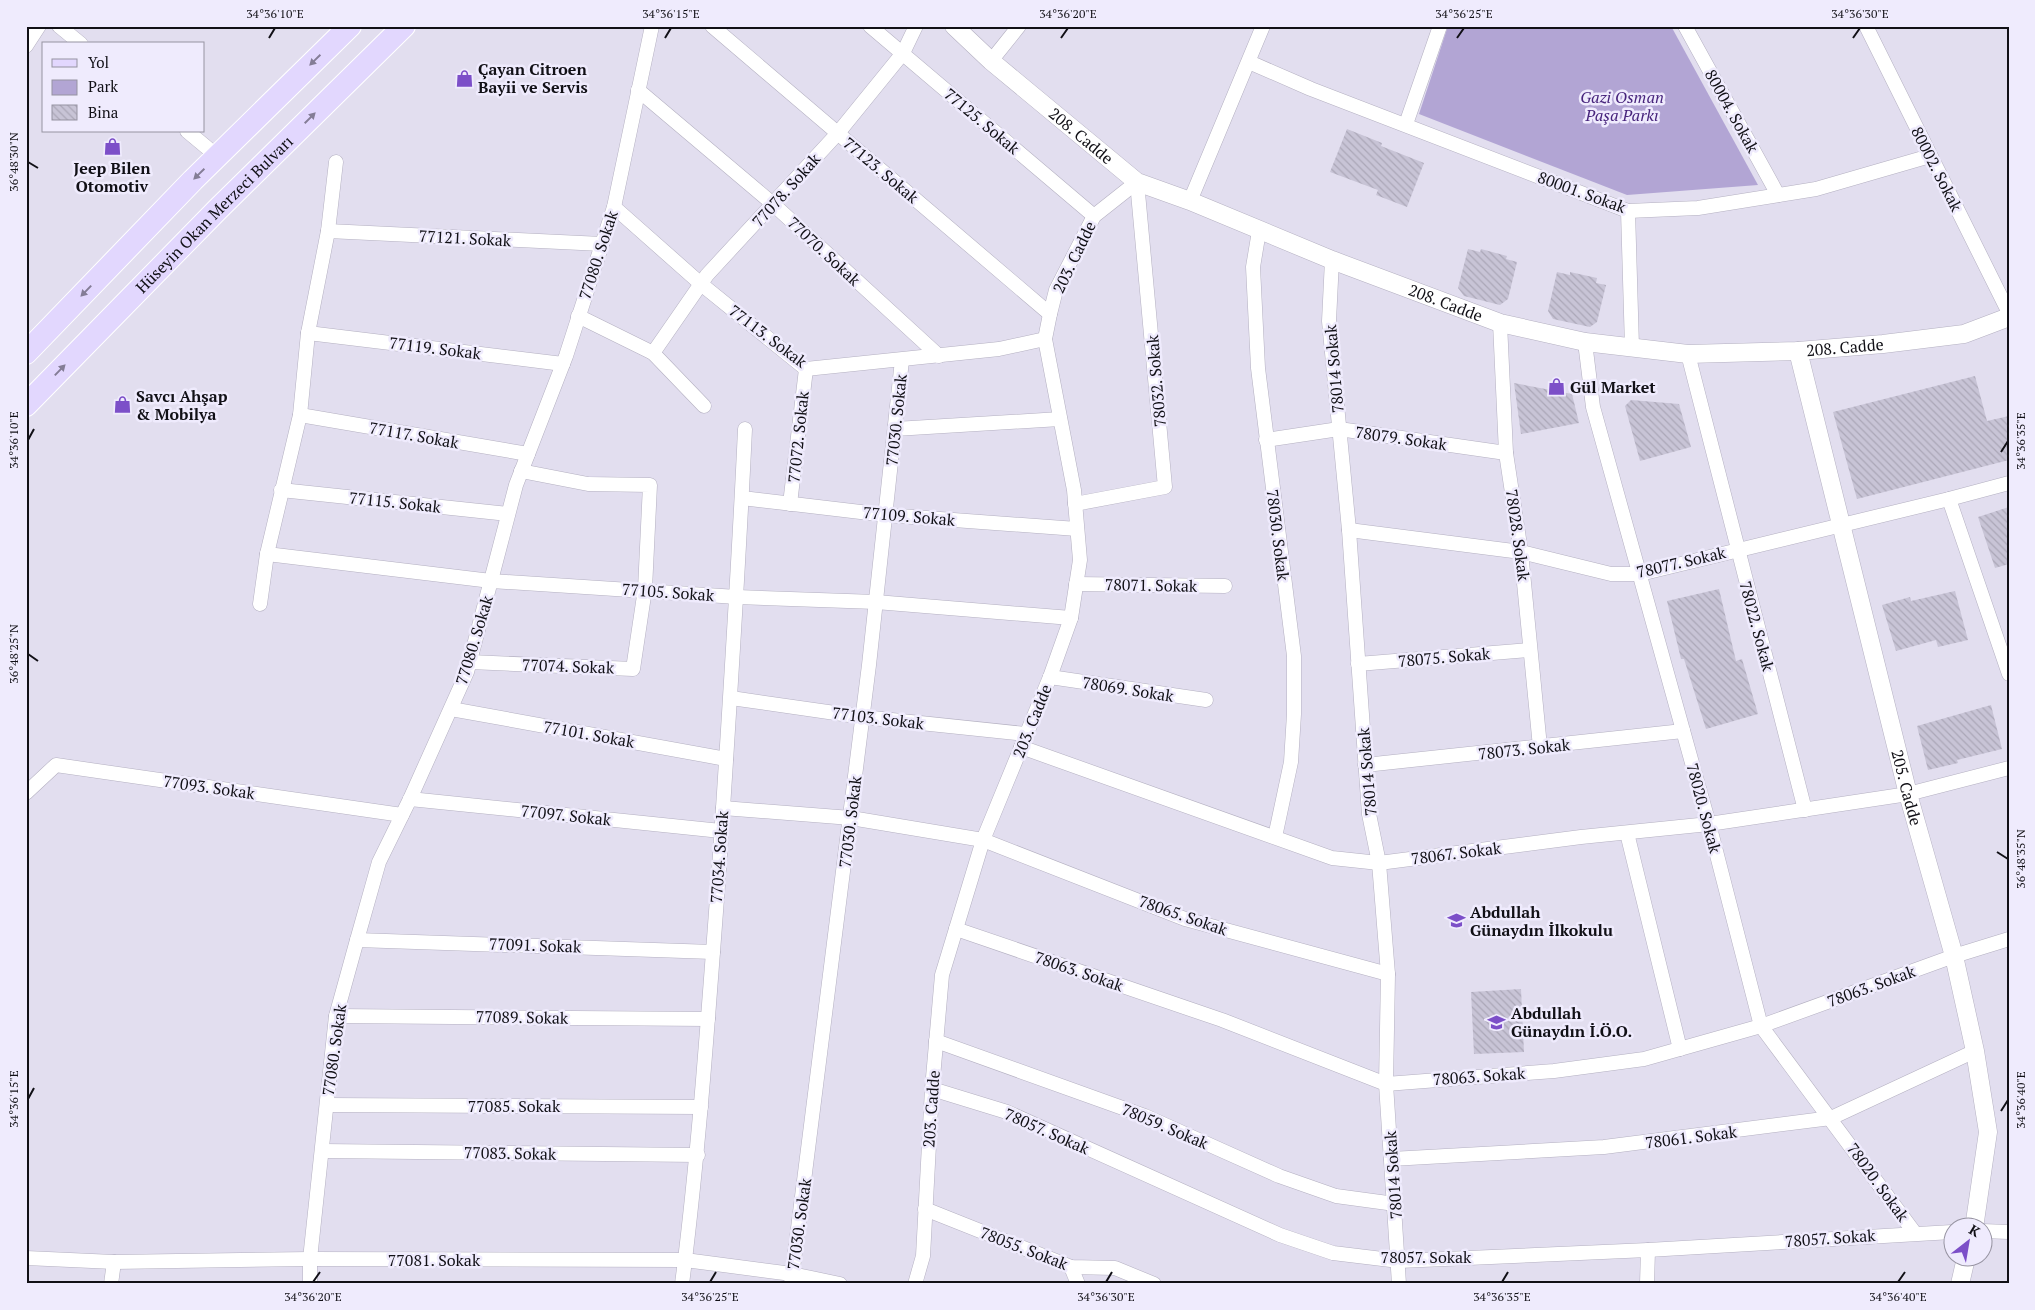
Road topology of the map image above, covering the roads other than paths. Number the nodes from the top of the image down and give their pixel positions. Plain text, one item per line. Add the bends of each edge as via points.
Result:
1 (39, 26) edge
2 (59, 26) edge
3 (404, 26) edge
4 (652, 26) edge
5 (712, 26) edge
6 (870, 26) edge
7 (916, 26) edge
8 (954, 26) edge
9 (1019, 26) edge
10 (1263, 26) edge
11 (1440, 26) edge
12 (1685, 26) edge
13 (1866, 26) edge
14 (345, 28) edge
15 (78, 42) edge
16 (26, 46) edge
17 (902, 53) junction
18 (992, 61) junction
19 (1248, 62) junction
20 (638, 90) junction
21 (1406, 124) junction
22 (188, 132) edge
23 (838, 133) junction
24 (217, 156) junction
25 (1930, 156) junction
26 (336, 162) dead end
27 (1137, 182) junction
28 (1778, 195) junction
29 (1190, 200) junction
30 (773, 204) junction
31 (614, 207) junction
32 (1628, 211) junction
33 (1094, 216) junction
34 (328, 231) junction
35 (1259, 231) junction
36 (602, 244) junction
37 (1332, 260) junction
38 (701, 284) junction
39 (2009, 312) edge
40 (1050, 314) junction
41 (578, 316) junction
42 (2009, 317) edge
43 (1500, 323) junction
44 (308, 333) junction
45 (1045, 339) junction
46 (1585, 342) junction
47 (30, 343) edge
48 (1632, 347) junction
49 (1798, 351) junction
50 (653, 352) junction
51 (1688, 354) junction
52 (939, 356) junction
53 (902, 360) junction
54 (562, 364) junction
55 (806, 369) junction
56 (26, 405) edge
57 (704, 406) dead end
58 (300, 415) junction
59 (1060, 419) junction
60 (745, 429) dead end
61 (895, 429) junction
62 (1339, 429) junction
63 (1266, 440) junction
64 (1506, 453) junction
65 (528, 454) junction
66 (521, 471) junction
67 (2009, 483) edge
68 (281, 490) junction
69 (742, 498) junction
70 (1949, 500) junction
71 (790, 504) junction
72 (1075, 504) junction
73 (508, 514) junction
74 (886, 515) junction
75 (1840, 526) junction
76 (1077, 528) junction
77 (1349, 530) junction
78 (1737, 550) junction
79 (1521, 552) junction
80 (267, 554) junction
81 (1640, 574) junction
82 (491, 581) junction
83 (1076, 584) junction
84 (1225, 586) dead end
85 (645, 589) junction
86 (737, 597) junction
87 (876, 602) junction
88 (260, 604) dead end
89 (1071, 618) junction
90 (1530, 650) junction
91 (470, 662) junction
92 (1358, 664) junction
93 (2009, 674) edge
94 (1050, 677) junction
95 (730, 698) junction
96 (1206, 700) dead end
97 (451, 708) junction
98 (863, 716) junction
99 (1683, 731) junction
100 (1026, 734) junction
101 (1540, 747) junction
102 (1021, 748) junction
103 (726, 759) junction
104 (1366, 765) junction
105 (2009, 768) edge
106 (26, 793) edge
107 (1908, 794) junction
108 (410, 799) junction
109 (723, 808) junction
110 (1805, 810) junction
111 (402, 815) junction
112 (851, 818) junction
113 (1709, 824) junction
114 (721, 831) junction
115 (1627, 833) junction
116 (1275, 838) junction
117 (983, 840) junction
118 (1379, 863) junction
119 (956, 929) junction
120 (2009, 939) edge
121 (357, 940) junction
122 (713, 952) junction
123 (1954, 956) junction
124 (1388, 974) junction
125 (336, 1016) junction
126 (708, 1019) junction
127 (1761, 1026) junction
128 (936, 1041) junction
129 (1680, 1049) junction
130 (1975, 1052) junction
131 (1386, 1084) junction
132 (932, 1089) junction
133 (327, 1105) junction
134 (701, 1107) junction
135 (1831, 1118) junction
136 (322, 1150) junction
137 (698, 1155) junction
138 (1391, 1159) junction
139 (1394, 1204) junction
140 (925, 1209) junction
141 (1975, 1218) edge
142 (1992, 1231) edge
143 (1914, 1232) junction
144 (1942, 1232) edge
145 (2009, 1232) edge
146 (1648, 1250) junction
147 (26, 1258) edge
148 (310, 1259) junction
149 (685, 1260) junction
150 (1399, 1261) junction
151 (114, 1262) junction
152 (1071, 1267) junction
153 (1964, 1268) edge
154 (791, 1279) edge
155 (111, 1284) edge
156 (310, 1284) edge
157 (682, 1284) edge
158 (840, 1284) edge
159 (915, 1284) edge
160 (1078, 1284) edge
161 (1154, 1284) edge
162 (1399, 1284) edge
163 (1648, 1284) edge
164 (1960, 1284) edge

1 - 16 street
2 - 15 street
56 -> 3 main road, Hüseyin Okan Merzeci Bulvarı via 218,208
4 - 20 street, 77080. Sokak
5 - 23 street, 77123. Sokak
6 - 17 street, 77125. Sokak
7 - 17 street, 77078. Sokak
8 - 18 street, 208. Cadde
9 - 18 street
10 - 19 street
11 - 21 street
12 - 28 street, 80004. Sokak
13 - 25 street, 80002. Sokak
14 -> 24 main road
17 - 23 street, 77078. Sokak
17 - 33 street, 77125. Sokak
18 - 27 street, 208. Cadde
19 - 21 street, 80001. Sokak
19 - 29 street
20 - 30 street, 77070. Sokak
20 - 31 street, 77080. Sokak
21 - 32 street, 80001. Sokak
22 - 24 street
23 - 30 street, 77078. Sokak
23 - 40 street, 77123. Sokak
24 -> 47 main road
25 - 28 street, 80001. Sokak via 1816,189
25 - 39 street, 80002. Sokak
26 - 34 street
27 - 29 street, 208. Cadde
27 - 33 street, 203. Cadde
27 - 72 street, 78032. Sokak via 1166,487
28 - 32 street, 80001. Sokak via 1698,208
29 - 35 street, 208. Cadde
30 - 38 street, 77078. Sokak
30 - 52 street, 77070. Sokak
31 - 36 street, 77080. Sokak
31 - 38 street, 77113. Sokak
32 - 48 street
33 - 40 street, 203. Cadde via 1056,290
34 - 36 street, 77121. Sokak
34 - 44 street
35 - 37 street, 208. Cadde
35 - 63 street, 78030. Sokak via 1253,267 1258,368
36 - 41 street, 77080. Sokak
37 - 43 street, 208. Cadde
37 - 62 street, 78014 Sokak via 1329,321
38 - 50 street, 77078. Sokak
38 - 55 street, 77113. Sokak
40 - 45 street, 203. Cadde
41 - 50 street
41 - 54 street, 77080. Sokak
42 - 49 street, 208. Cadde via 1964,334
43 - 46 street, 208. Cadde
43 - 64 street, 78028. Sokak
44 - 54 street, 77119. Sokak
44 - 58 street
45 - 52 street, 77113. Sokak via 999,349
45 - 59 street, 203. Cadde
46 - 48 street, 208. Cadde
46 - 81 street, 78020. Sokak via 1593,407
48 - 51 street, 208. Cadde
49 - 51 street, 208. Cadde
49 - 75 street, 205. Cadde
50 - 57 street
51 - 78 street, 78022. Sokak
52 - 53 street, 77113. Sokak
53 - 55 street, 77113. Sokak
53 - 61 street, 77030. Sokak
54 - 65 street, 77080. Sokak
55 - 71 street, 77072. Sokak
58 - 65 street, 77117. Sokak
58 - 68 street
59 - 61 street
59 - 72 street, 203. Cadde
60 - 69 street, 77034. Sokak
61 - 74 street, 77030. Sokak
62 - 63 street, 78079. Sokak
62 - 64 street, 78079. Sokak
62 - 77 street, 78014 Sokak
63 - 116 street, 78030. Sokak via 1294,656 1291,762
64 - 79 street, 78028. Sokak
65 - 66 street, 77080. Sokak
66 - 73 street, 77080. Sokak
66 - 85 street, 77074. Sokak via 588,484 650,486
67 - 70 street, 78077. Sokak
68 - 73 street, 77115. Sokak
68 - 80 street
69 - 71 street, 77109. Sokak
69 - 86 street, 77034. Sokak
70 - 75 street, 78077. Sokak
70 - 93 street
71 - 74 street, 77109. Sokak
72 - 76 street, 203. Cadde
73 - 82 street, 77080. Sokak
74 - 76 street, 77109. Sokak
74 - 87 street, 77030. Sokak
75 - 78 street, 78077. Sokak
75 - 107 street, 205. Cadde
76 - 83 street, 203. Cadde via 1080,560
77 - 79 street, 78077. Sokak
77 - 92 street, 78014 Sokak
78 - 81 street, 78077. Sokak
78 - 110 street, 78022. Sokak
79 - 81 street, 78077. Sokak via 1611,574
79 - 90 street, 78028. Sokak
80 - 82 street, 77105. Sokak
80 - 88 street
81 - 99 street, 78020. Sokak
82 - 85 street, 77105. Sokak
82 - 91 street, 77080. Sokak
83 - 84 street, 78071. Sokak
83 - 89 street, 203. Cadde
85 - 86 street, 77105. Sokak
85 - 91 street, 77074. Sokak via 633,668
86 - 87 street, 77105. Sokak
86 - 95 street, 77034. Sokak
87 - 89 street, 77105. Sokak
87 - 98 street, 77030. Sokak
89 - 94 street, 203. Cadde
90 - 92 street, 78075. Sokak
90 - 101 street, 78028. Sokak
91 - 97 street, 77080. Sokak
92 - 104 street, 78014 Sokak
94 - 96 street, 78069. Sokak
94 - 100 street, 203. Cadde
95 - 98 street, 77103. Sokak
95 - 103 street, 77034. Sokak
97 - 103 street, 77101. Sokak
97 - 108 street, 77080. Sokak
98 - 100 street, 77103. Sokak
98 - 112 street, 77030. Sokak
99 - 101 street, 78073. Sokak
99 - 113 street, 78020. Sokak
100 - 102 street, 203. Cadde
101 - 104 street, 78073. Sokak
102 - 116 street, 78067. Sokak
102 - 117 street, 203. Cadde
103 - 109 street, 77034. Sokak
104 - 118 street, 78014 Sokak via 1369,814
105 - 107 street, 78067. Sokak
106 - 111 street, 77093. Sokak via 56,765
107 - 110 street, 78067. Sokak
107 - 123 street, 205. Cadde
108 - 111 street, 77080. Sokak
108 - 114 street, 77097. Sokak
109 - 112 street
109 - 114 street, 77034. Sokak
110 - 113 street, 78067. Sokak
111 - 121 street, 77080. Sokak via 379,862
112 - 117 street
112 - 154 street, 77030. Sokak
113 - 115 street, 78067. Sokak
113 - 127 street, 78020. Sokak
114 - 122 street, 77034. Sokak
115 - 118 street, 78067. Sokak
115 - 129 street
116 - 118 street, 78067. Sokak via 1332,858
117 - 119 street, 203. Cadde
117 - 124 street, 78065. Sokak via 1185,919
118 - 124 street, 78014 Sokak
119 - 128 street, 203. Cadde via 942,975
119 - 131 street, 78063. Sokak via 1222,1020
120 - 123 street, 78063. Sokak
121 - 122 street, 77091. Sokak
121 - 125 street, 77080. Sokak
122 - 126 street, 77034. Sokak
123 - 127 street, 78063. Sokak
123 - 130 street, 205. Cadde
124 - 131 street, 78014 Sokak
125 - 126 street, 77089. Sokak
125 - 133 street, 77080. Sokak
126 - 134 street, 77034. Sokak
127 - 129 street, 78063. Sokak
127 - 135 street, 78020. Sokak
128 - 132 street, 203. Cadde
128 - 139 street, 78059. Sokak via 1145,1116 1278,1176 1336,1196
129 - 131 street, 78063. Sokak via 1644,1059 1554,1071
130 - 135 street, 78061. Sokak
130 - 141 street, 205. Cadde via 1988,1132
131 - 138 street, 78014 Sokak
132 - 140 street, 203. Cadde
132 - 150 street, 78057. Sokak via 1007,1112 1280,1235 1333,1253
133 - 134 street, 77085. Sokak
133 - 136 street, 77080. Sokak
134 - 137 street, 77034. Sokak
135 - 138 street, 78061. Sokak via 1604,1147
135 - 143 street, 78020. Sokak
136 - 137 street, 77083. Sokak
136 - 148 street, 77080. Sokak
137 - 149 street, 77034. Sokak
138 - 139 street, 78014 Sokak
139 - 150 street, 78014 Sokak
140 - 152 street, 78055. Sokak
140 - 159 street, 203. Cadde via 923,1256
142 - 145 street
143 - 144 street, 78057. Sokak
143 - 146 street, 78057. Sokak
146 - 150 street, 78057. Sokak
146 - 163 street
147 - 151 street, 77081. Sokak
148 - 149 street, 77081. Sokak
148 - 151 street, 77081. Sokak
148 - 156 street, 77080. Sokak
149 - 154 street, 77081. Sokak
149 - 157 street, 77034. Sokak
150 - 162 street, 78014 Sokak
151 - 155 street
152 - 160 street
152 - 161 street, 78055. Sokak via 1115,1268
153 - 164 street
154 - 158 street, 77081. Sokak

